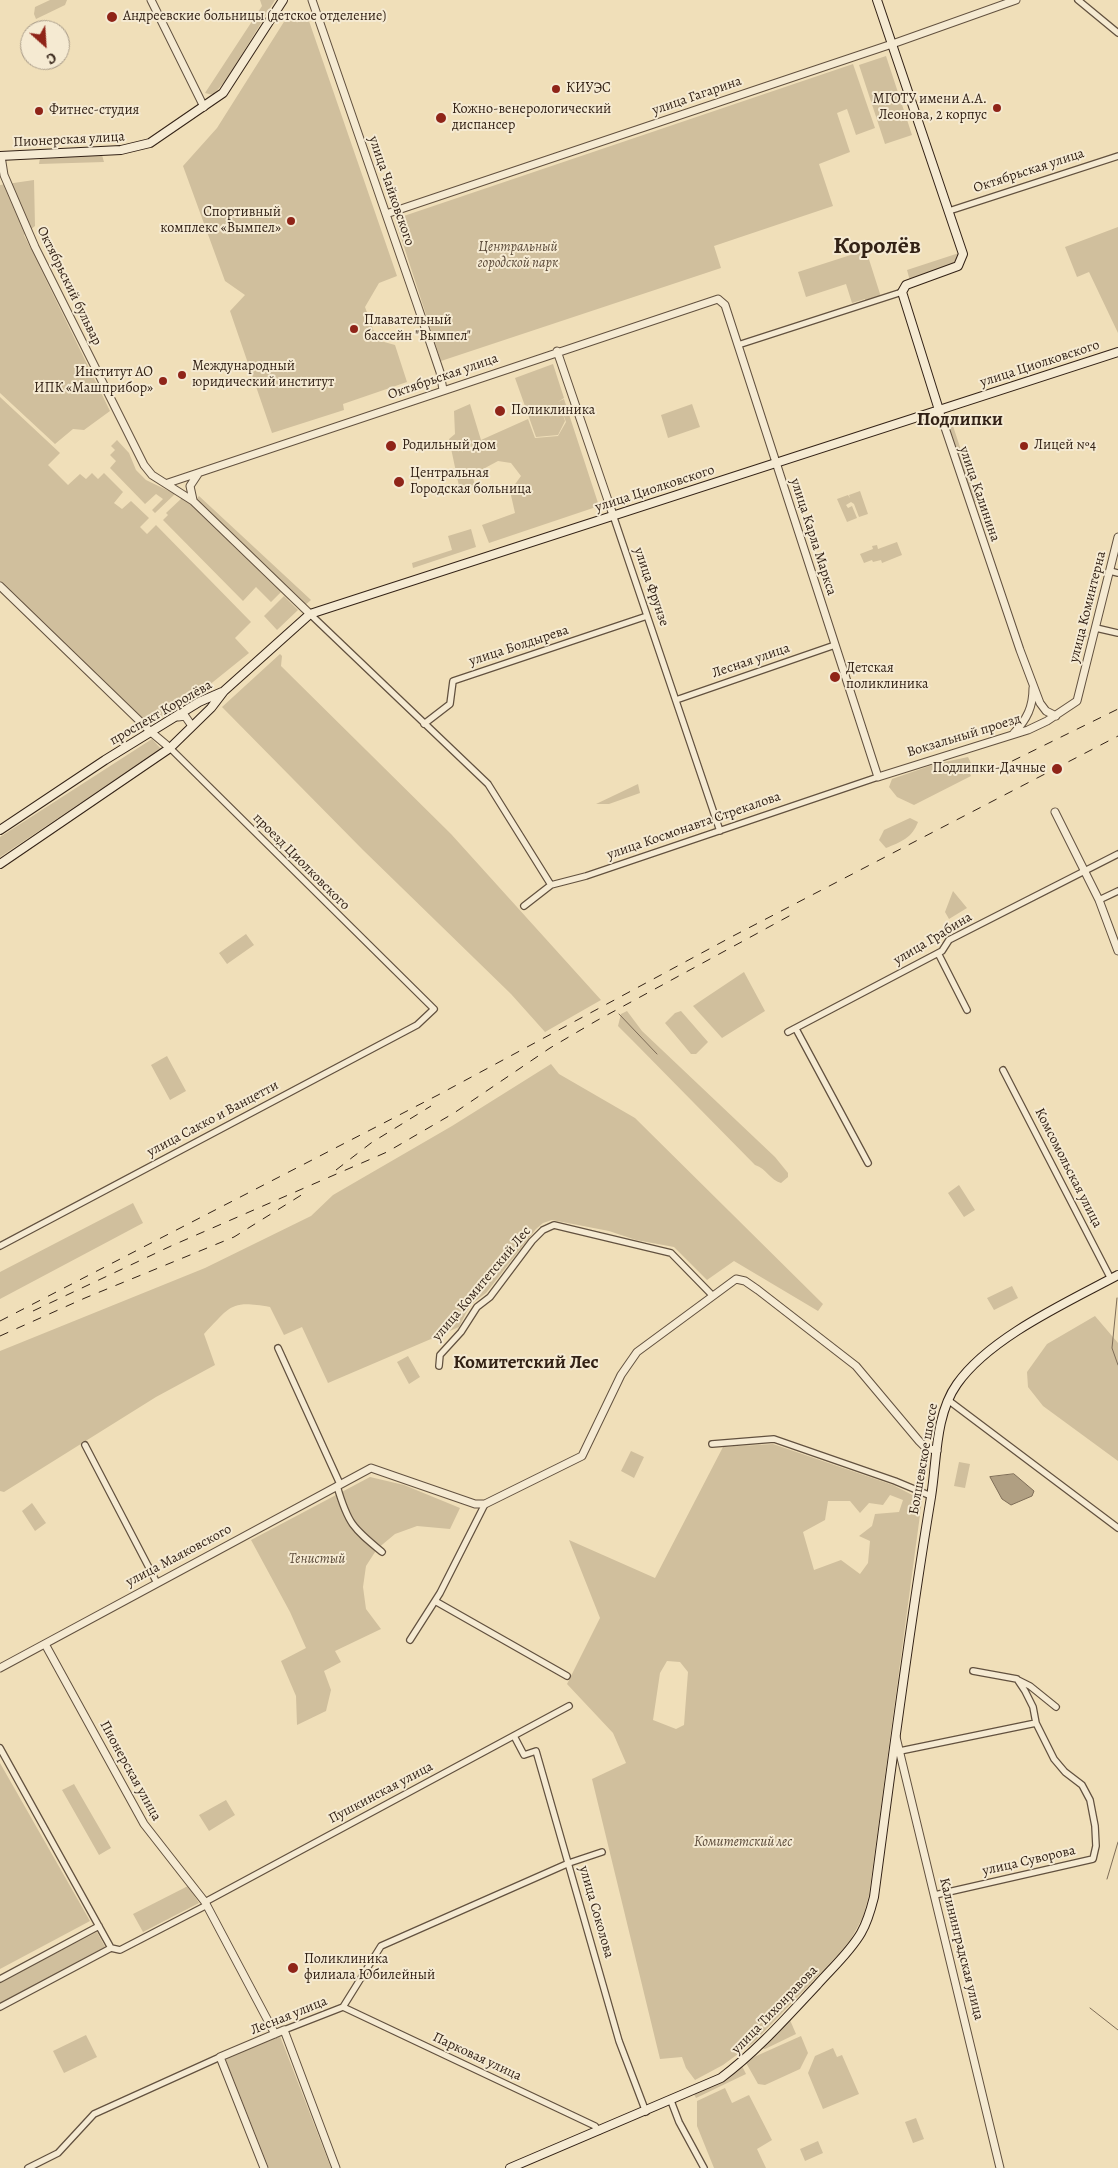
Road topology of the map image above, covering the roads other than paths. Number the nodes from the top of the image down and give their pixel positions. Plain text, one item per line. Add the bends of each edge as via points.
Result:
1 (152, 0) edge
2 (283, 0) edge
3 (312, 0) edge
4 (877, 0) edge
5 (1016, 0) edge
6 (1078, 0) edge
7 (1118, 33) edge
8 (892, 44) junction
9 (204, 107) junction
10 (1, 156) edge
11 (1118, 156) edge
12 (949, 211) junction
13 (386, 214) junction
14 (904, 288) junction
15 (725, 305) joint
16 (738, 345) junction
17 (558, 351) junction
18 (1118, 352) edge
19 (443, 390) junction
20 (939, 410) junction
21 (776, 463) junction
22 (202, 472) junction
23 (168, 483) junction
24 (193, 501) junction
25 (613, 516) junction
26 (1118, 537) edge
27 (1110, 571) junction
28 (1118, 573) edge
29 (0, 586) edge
30 (310, 614) junction
31 (647, 616) junction
32 (1096, 628) junction
33 (1118, 633) edge
34 (835, 645) junction
35 (1033, 680) junction
36 (225, 690) junction
37 (676, 700) junction
38 (1056, 716) junction
39 (178, 717) junction
40 (1025, 721) junction
41 (424, 724) junction
42 (192, 726) junction
43 (1028, 730) junction
44 (151, 732) junction
45 (1014, 733) junction
46 (170, 748) junction
47 (878, 777) junction
48 (1055, 812) dead end
49 (0, 830) edge
50 (720, 831) junction
51 (1118, 854) edge
52 (0, 864) edge
53 (1085, 870) junction
54 (551, 884) junction
55 (1118, 891) edge
56 (1099, 900) junction
57 (524, 906) dead end
58 (1118, 951) edge
59 (938, 953) junction
60 (434, 1009) joint
61 (967, 1010) dead end
62 (796, 1029) junction
63 (788, 1032) dead end
64 (1004, 1070) dead end
65 (868, 1163) dead end
66 (0, 1246) edge
67 (1114, 1277) edge
68 (712, 1296) junction
69 (278, 1348) dead end
70 (439, 1366) dead end
71 (948, 1400) junction
72 (712, 1444) dead end
73 (85, 1445) dead end
74 (937, 1450) junction
75 (339, 1485) junction
76 (931, 1496) junction
77 (484, 1504) junction
78 (1118, 1528) edge
79 (382, 1552) dead end
80 (157, 1583) junction
81 (436, 1601) junction
82 (410, 1640) dead end
83 (45, 1644) junction
84 (0, 1668) edge
85 (973, 1671) dead end
86 (567, 1676) dead end
87 (1017, 1679) junction
88 (569, 1706) dead end
89 (1056, 1707) dead end
90 (1036, 1723) junction
91 (514, 1736) junction
92 (896, 1736) junction
93 (0, 1748) edge
94 (900, 1751) junction
95 (905, 1771) junction
96 (890, 1775) junction
97 (602, 1852) dead end
98 (569, 1862) junction
99 (935, 1895) junction
100 (206, 1904) junction
101 (99, 1926) junction
102 (111, 1948) junction
103 (0, 1979) edge
104 (0, 2007) edge
105 (343, 2008) junction
106 (284, 2030) junction
107 (275, 2034) junction
108 (220, 2058) junction
109 (671, 2101) junction
110 (646, 2112) junction
111 (599, 2131) junction
112 (28, 2168) edge
113 (264, 2168) edge
114 (336, 2168) edge
115 (510, 2168) edge
116 (704, 2168) edge
117 (1000, 2168) edge

1 - 9 street
2 - 9 main road, Пионерская улица via 223,93
3 - 13 street, улица Чайковского
4 - 8 main road
5 - 8 street, улица Гагарина
6 - 7 street
8 - 12 main road
8 - 13 street, улица Гагарина
9 - 10 main road, Пионерская улица via 138,148
10 - 23 street, Октябрьский бульвар via 4,175 35,247 144,465 152,475
11 - 12 street, Октябрьская улица
12 - 14 main road via 963,254 962,261 958,266
13 - 19 street, улица Чайковского via 440,372
14 - 16 street
14 - 20 main road, улица Калинина
15 - 16 street, улица Карла Маркса
15 - 17 street, Октябрьская улица via 718,299
16 - 21 street, улица Карла Маркса
17 - 19 street, Октябрьская улица
17 - 25 street, улица Фрунзе
18 - 20 main road, улица Циолковского
19 - 22 street, Октябрьская улица
20 - 21 main road, улица Циолковского
20 - 35 street, улица Калинина via 976,525
21 - 25 main road, улица Циолковского
21 - 34 street, улица Карла Маркса
22 - 23 street, Октябрьская улица
22 - 24 street via 192,481
23 - 24 street, Октябрьский бульвар
24 - 30 street, Октябрьский бульвар
25 - 30 main road, улица Циолковского
25 - 31 street, улица Фрунзе
26 - 27 street, улица Коминтерна
27 - 28 street
27 - 32 street, улица Коминтерна
29 - 44 street
30 - 36 main road, улица Циолковского
30 - 41 street
31 - 37 street, улица Фрунзе
31 - 41 street, улица Болдырева via 453,681 450,704
32 - 33 street
32 - 38 street, улица Коминтерна via 1076,701
34 - 37 street, Лесная улица
34 - 47 street, улица Карла Маркса
35 - 38 street, улица Калинина via 1040,703
35 - 40 street via 1033,703
36 - 39 main road, проспект Королёва via 199,702
36 - 42 main road, проспект Королёва
37 - 50 street, улица Фрунзе
38 - 43 street, Вокзальный проезд
39 - 42 street via 185,716
39 - 44 main road, проспект Королёва
40 - 43 street
40 - 45 street
41 - 54 street via 493,790
42 - 46 main road, проспект Королёва
43 - 45 street, Вокзальный проезд
44 - 46 street, проезд Циолковского
44 - 49 main road, проспект Королёва
45 - 47 street, Вокзальный проезд
46 - 52 main road, проспект Королёва
46 - 60 street, проезд Циолковского
47 - 50 street, улица Космонавта Стрекалова
48 - 53 street
50 - 54 street, улица Космонавта Стрекалова via 586,876
51 - 53 street, улица Грабина
53 - 56 street
53 - 59 street, улица Грабина via 949,940
54 - 57 street, улица Космонавта Стрекалова
55 - 56 street
56 - 58 street
59 - 61 street
59 - 62 street, улица Грабина
60 - 66 street, улица Сакко и Ванцетти via 417,1025
62 - 63 street, улица Грабина
62 - 65 street
64 - 67 street, Комсомольская улица
67 - 71 main road, Болшевское шоссе via 1011,1335 986,1353 965,1374
68 - 70 street, улица Комитетский Лес via 671,1253 554,1225 543,1230 490,1297 477,1307 461,1332 440,1355
68 - 74 street via 733,1280 745,1281 856,1366 919,1441
68 - 77 street via 666,1328 629,1361 582,1456
69 - 75 street
71 - 74 main road, Болшевское шоссе
71 - 78 street
72 - 76 street via 774,1439
73 - 80 street
74 - 76 main road, Болшевское шоссе
75 - 77 street, улица Маяковского via 374,1467 475,1504
75 - 79 street via 344,1510 354,1529
75 - 80 street, улица Маяковского
76 - 92 main road, Болшевское шоссе
77 - 81 street
80 - 83 street, улица Маяковского
81 - 82 street
81 - 86 street
83 - 84 street, улица Маяковского
83 - 100 street, Пионерская улица via 144,1824
85 - 87 street
87 - 89 street
87 - 90 street via 1033,1707
88 - 91 street, Пушкинская улица
90 - 94 street
90 - 99 street, улица Суворова via 1054,1759 1082,1785 1090,1800 1096,1846 1092,1859
91 - 98 street, улица Соколова via 524,1755 536,1751
91 - 100 street, Пушкинская улица
92 - 94 street, Калининградская улица
92 - 96 main road, улица Тихонравова
93 - 101 street
94 - 95 street, Калининградская улица
95 - 96 street via 897,1767
95 - 99 street, Калининградская улица
96 - 109 main road, улица Тихонравова via 874,1896 861,1933 847,1953 743,2061 721,2078
97 - 98 street, Лесная улица
98 - 105 street, Лесная улица via 381,1946
98 - 110 street, улица Соколова via 619,2041
99 - 117 street, Калининградская улица
100 - 102 street, Пушкинская улица via 120,1950
100 - 107 street, Пионерская улица
101 - 102 street
101 - 103 street
102 - 104 street, Пушкинская улица
105 - 106 street, Лесная улица
105 - 111 street, Парковая улица via 566,2112
106 - 107 street, Лесная улица
106 - 114 street
107 - 108 street, Лесная улица
108 - 112 street, Лесная улица via 94,2114 58,2153
108 - 113 street
109 - 110 main road, улица Тихонравова
109 - 116 street
110 - 111 main road, улица Тихонравова
111 - 115 main road, улица Тихонравова

